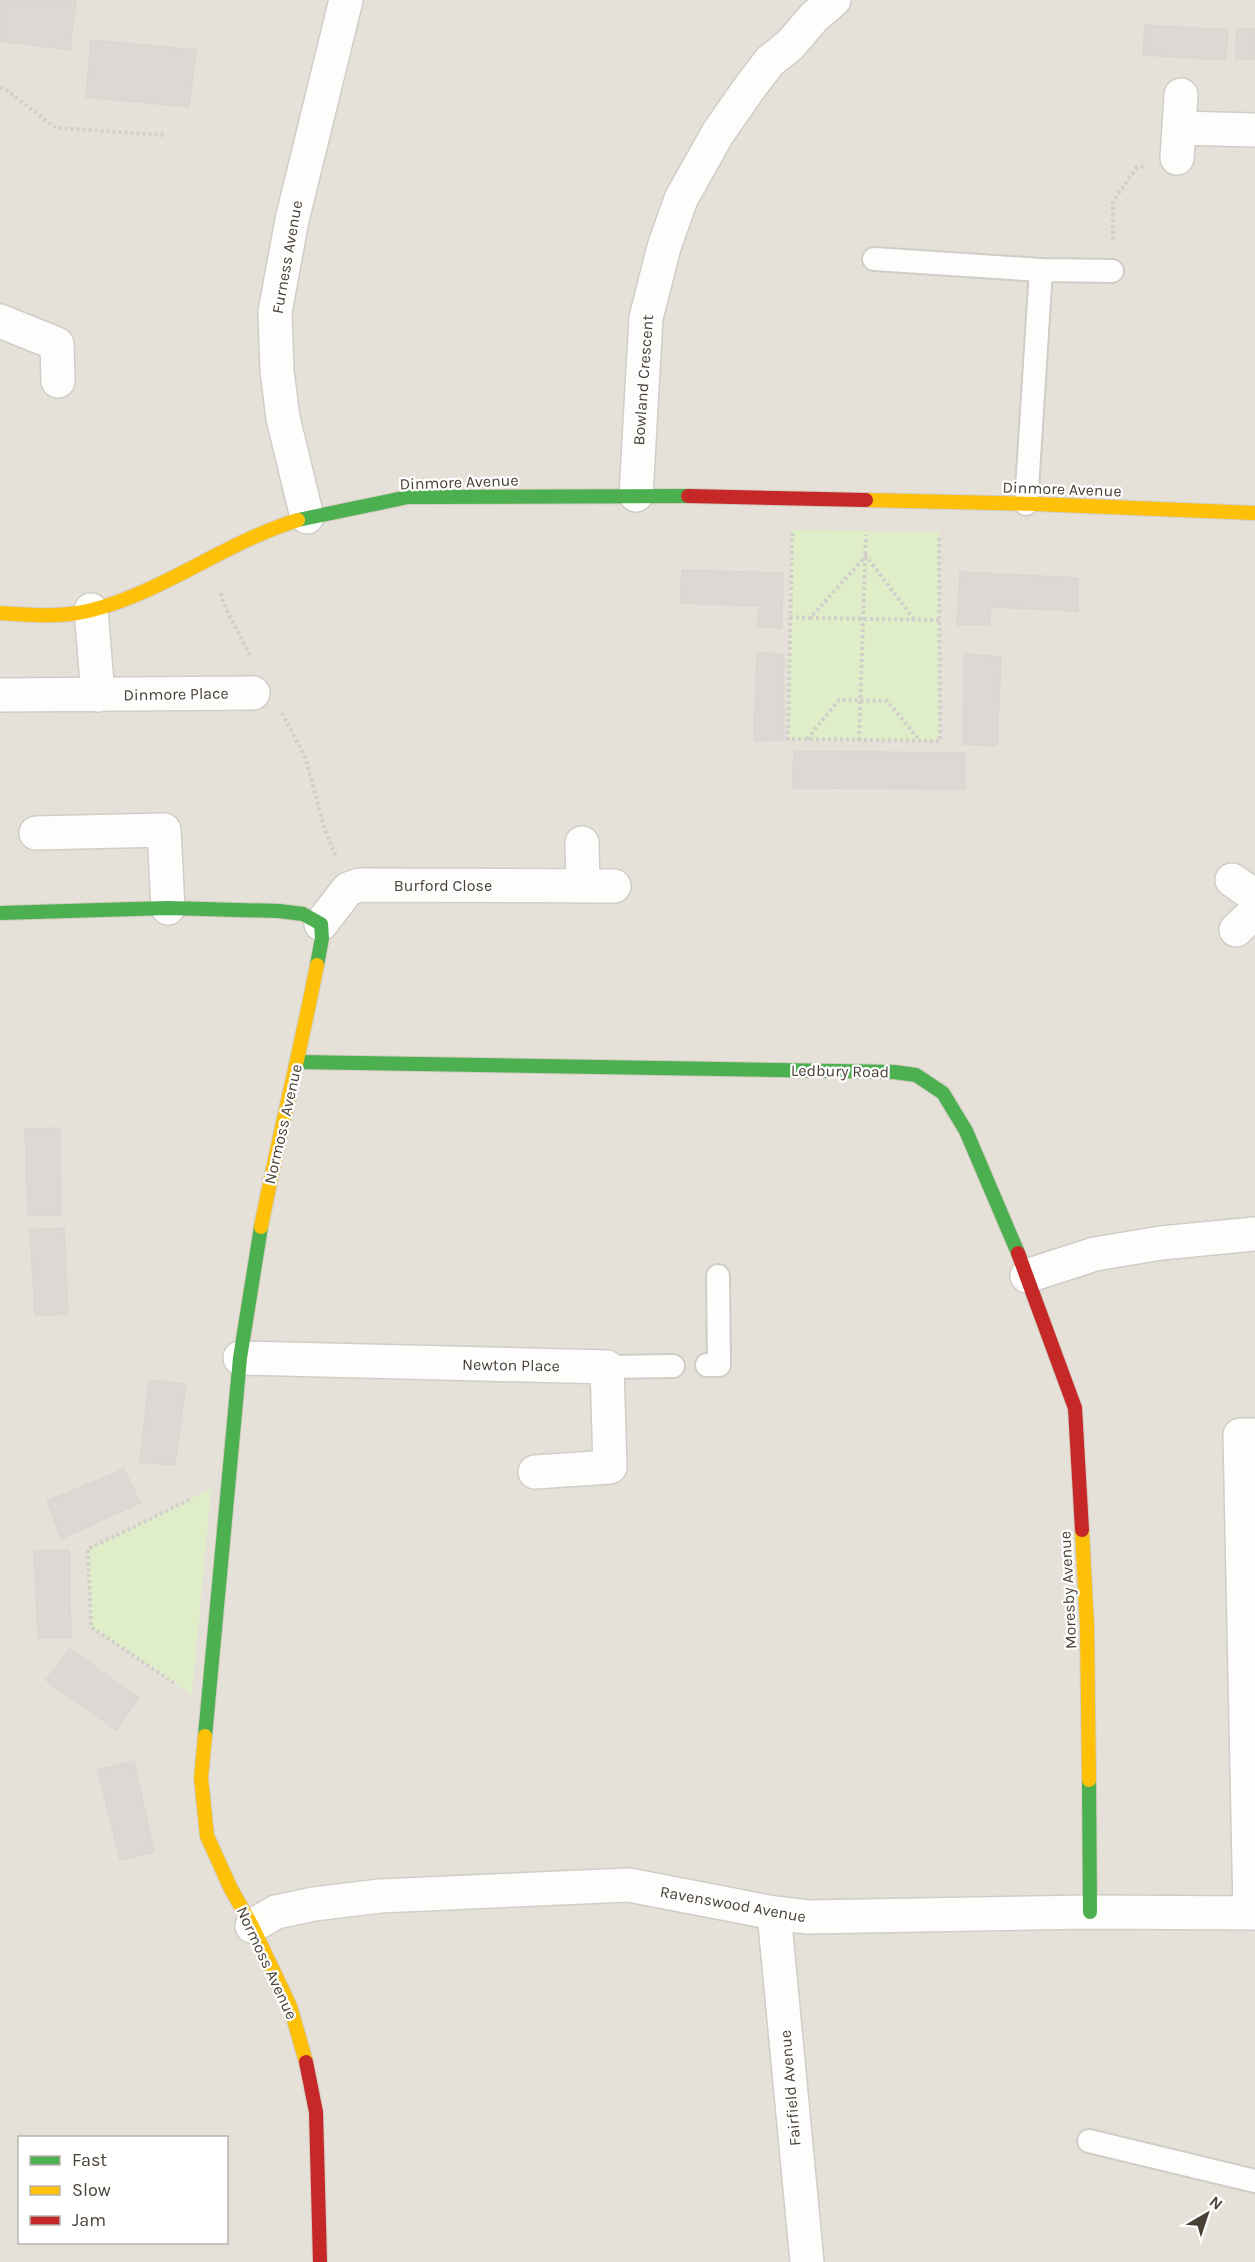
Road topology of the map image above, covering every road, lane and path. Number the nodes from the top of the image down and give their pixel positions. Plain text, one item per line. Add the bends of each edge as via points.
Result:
1 (346, 0) edge
2 (834, 0) edge
3 (0, 88) edge
4 (1181, 95) dead end
5 (1255, 130) edge
6 (164, 135) dead end
7 (1179, 143) junction
8 (874, 259) dead end
9 (1041, 270) junction
10 (1112, 271) joint
11 (0, 321) edge
12 (58, 381) dead end
13 (636, 495) junction
14 (793, 499) junction
15 (868, 501) junction
16 (939, 502) junction
17 (1026, 504) junction
18 (1255, 513) edge
19 (307, 517) junction
20 (866, 556) junction
21 (210, 559) junction
22 (91, 610) junction
23 (0, 613) edge
24 (790, 617) junction
25 (810, 618) junction
26 (864, 619) junction
27 (914, 620) junction
28 (940, 620) junction
29 (263, 688) junction
30 (0, 695) edge
31 (98, 695) junction
32 (861, 701) junction
33 (807, 739) junction
34 (859, 740) junction
35 (920, 741) junction
36 (36, 833) dead end
37 (582, 843) dead end
38 (348, 889) junction
39 (168, 908) junction
40 (0, 913) edge
41 (321, 924) junction
42 (298, 1062) junction
43 (1255, 1234) edge
44 (718, 1276) dead end
45 (1027, 1276) junction
46 (240, 1358) junction
47 (707, 1365) dead end
48 (673, 1366) dead end
49 (607, 1367) junction
50 (1255, 1435) edge
51 (535, 1473) dead end
52 (229, 1479) junction
53 (206, 1704) junction
54 (1250, 1704) edge
55 (1090, 1912) junction
56 (1253, 1912) edge
57 (774, 1913) junction
58 (252, 1926) junction
59 (1089, 2140) dead end
60 (1255, 2181) edge
61 (320, 2262) edge
62 (807, 2262) edge

1 - 19 street, Furness Avenue via 292,220 275,312 283,418
2 - 13 street, Bowland Crescent via 813,17 750,87 718,133 681,199 646,318
3 - 6 path via 56,128
4 - 7 street
5 - 7 street
7 - 10 path via 1137,167 1113,201
8 - 9 lane
9 - 10 lane
9 - 17 lane
11 - 12 street via 57,344
13 - 14 street, Dinmore Avenue
13 - 19 street, Dinmore Avenue via 408,497
14 - 15 street, Dinmore Avenue
14 - 24 path
15 - 16 street, Dinmore Avenue
15 - 20 path
16 - 17 street, Dinmore Avenue
16 - 28 path
17 - 18 street, Dinmore Avenue
19 - 21 street, Dinmore Avenue via 268,529
20 - 25 path
20 - 26 path
20 - 27 path
21 - 22 street, Dinmore Avenue via 156,586
21 - 29 path via 226,609
22 - 23 street, Dinmore Avenue via 43,616
22 - 31 street
24 - 25 path
24 - 33 path via 788,739
25 - 26 path
26 - 27 path
26 - 32 path
27 - 28 path
28 - 35 path via 940,741
29 - 31 street, Dinmore Place
29 - 38 path via 305,757 325,830
30 - 31 street, Dinmore Place
32 - 33 path via 839,700
32 - 34 path
32 - 35 path via 887,701
33 - 34 path
34 - 35 path
36 - 39 street via 164,830
37 - 38 street, Burford Close via 599,886 360,885
38 - 41 street
39 - 40 street
39 - 41 street via 279,911 303,914
41 - 42 street, Normoss Avenue via 322,938
42 - 45 street, Ledbury Road via 916,1075 943,1093 966,1131
42 - 46 street, Normoss Avenue via 274,1160
43 - 45 street via 1095,1254
44 - 47 lane via 719,1365
45 - 55 street, Moresby Avenue via 1075,1408 1087,1626
46 - 49 street, Newton Place
46 - 52 street, Normoss Avenue
48 - 49 lane
49 - 51 street via 610,1467
50 - 54 street via 1240,1435
52 - 53 street, Normoss Avenue
52 - 53 path via 88,1548 92,1628
53 - 58 street, Normoss Avenue via 201,1778 207,1836
54 - 56 street
55 - 56 street, Ravenswood Avenue
55 - 57 street, Ravenswood Avenue via 842,1918
57 - 58 street, Ravenswood Avenue via 629,1886 380,1896 276,1912
57 - 62 street, Fairfield Avenue
58 - 61 street, Normoss Avenue via 290,2006 305,2055 316,2112
59 - 60 lane

